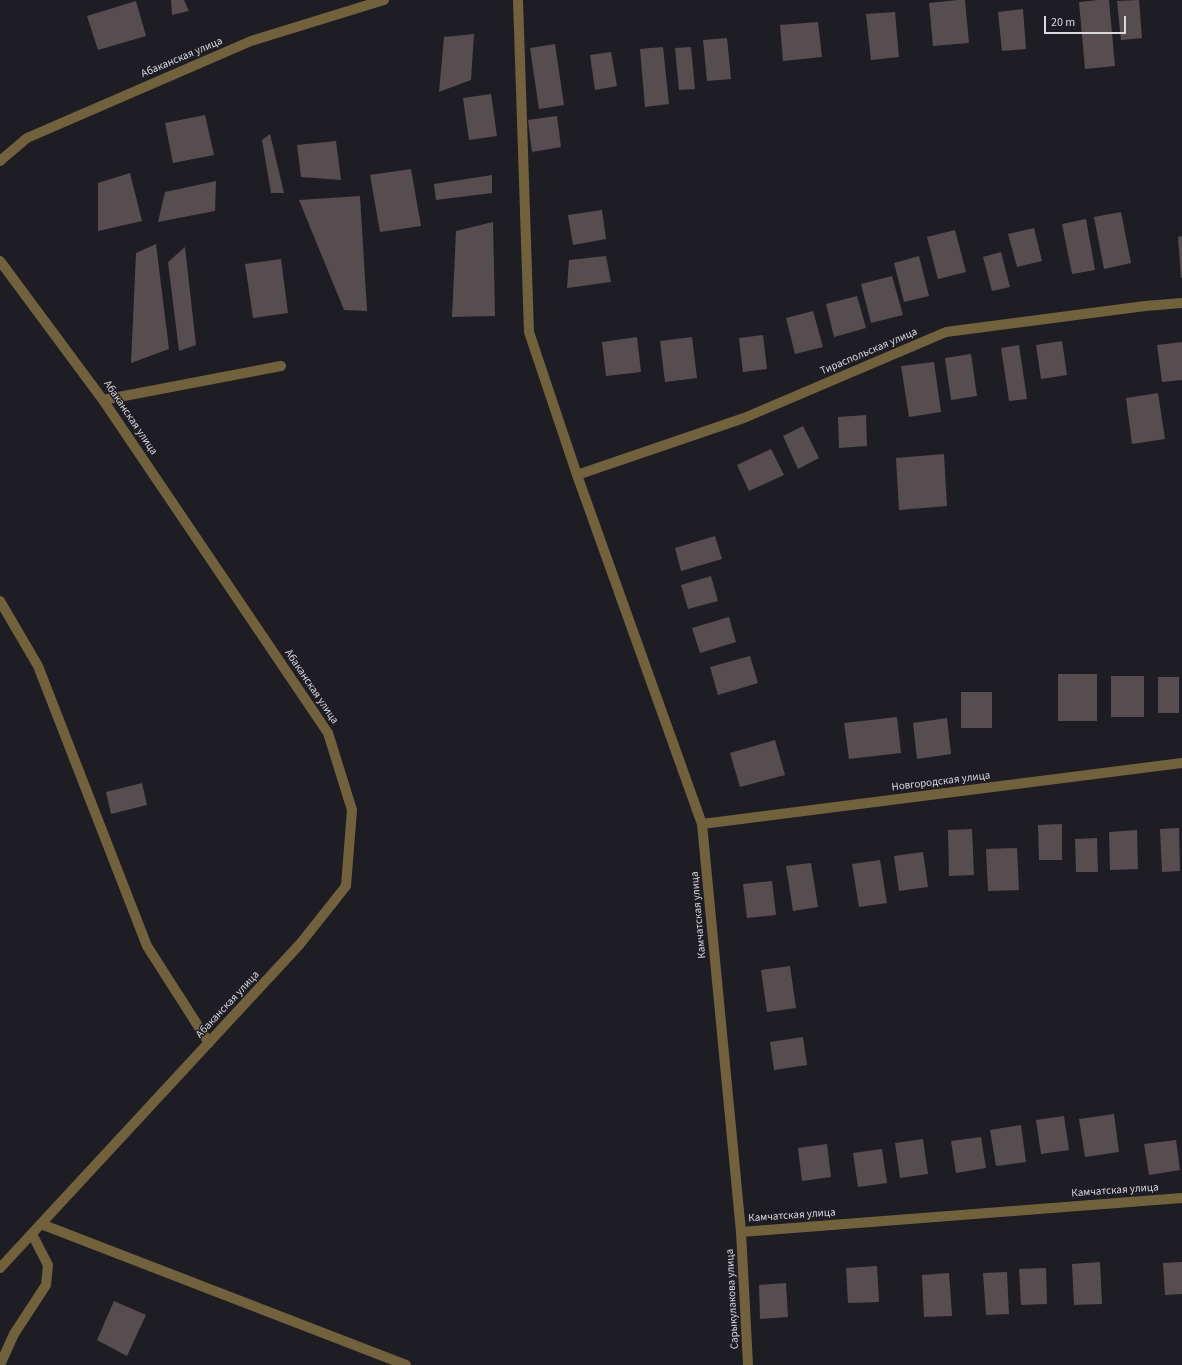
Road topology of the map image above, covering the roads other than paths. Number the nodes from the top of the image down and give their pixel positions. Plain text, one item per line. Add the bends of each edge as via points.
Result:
1 (384, 0) edge
2 (518, 0) edge
3 (0, 161) edge
4 (0, 261) edge
5 (1182, 303) edge
6 (281, 366) dead end
7 (103, 400) junction
8 (577, 475) junction
9 (0, 601) edge
10 (1182, 763) edge
11 (702, 824) junction
12 (209, 1043) junction
13 (1182, 1198) edge
14 (41, 1224) junction
15 (741, 1232) junction
16 (32, 1234) junction
17 (0, 1268) edge
18 (0, 1365) edge
19 (406, 1365) edge
20 (748, 1365) edge

1 - 3 street, Абаканская улица via 251,41 27,138
2 - 8 street, Камчатская улица via 529,332
4 - 7 street, Абаканская улица
5 - 8 street, Тираспольская улица via 946,332 744,418
6 - 7 street
7 - 12 street, Абаканская улица via 328,733 352,810 346,886 300,944
8 - 11 street, Камчатская улица
9 - 12 street via 38,666 147,946
10 - 11 street, Новгородская улица
11 - 15 street, Камчатская улица
12 - 14 street, Абаканская улица
13 - 15 street, Камчатская улица
14 - 16 street, Абаканская улица
14 - 19 street
15 - 20 street, Сарыкулакова улица
16 - 17 street, Абаканская улица
16 - 18 street via 48,1265 46,1285 14,1334

